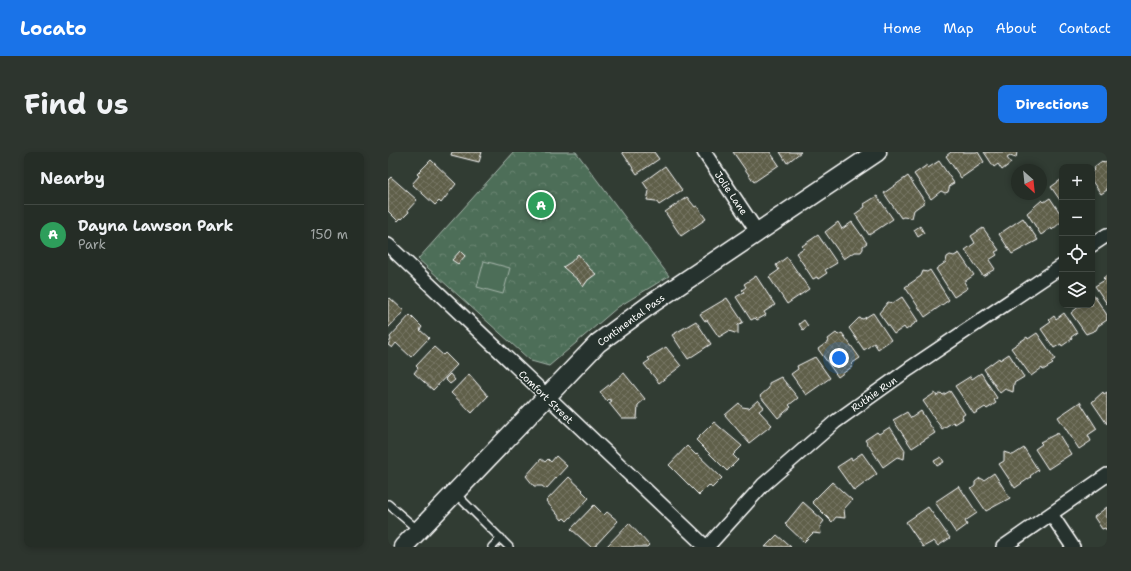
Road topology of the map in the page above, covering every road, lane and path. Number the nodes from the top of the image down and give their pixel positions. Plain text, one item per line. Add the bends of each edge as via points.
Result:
1 (704, 152) edge
2 (877, 152) edge
3 (758, 233) junction
4 (1107, 235) edge
5 (1095, 243) edge
6 (388, 245) edge
7 (1059, 268) edge
8 (546, 396) junction
9 (1107, 475) edge
10 (455, 493) junction
11 (388, 504) edge
12 (1051, 514) junction
13 (419, 531) junction
14 (501, 538) junction
15 (403, 547) edge
16 (492, 547) edge
17 (510, 547) edge
18 (706, 547) edge
19 (1003, 547) edge
20 (1073, 547) edge

1 - 3 street, Jolie Lane
2 - 3 street, Continental Pass
3 - 8 street, Continental Pass via 651,304 598,343
4 - 5 street
6 - 8 street, Comfort Street
7 - 18 street, Ruthie Run via 835,422 763,485
8 - 10 street, Continental Pass
8 - 18 street, Comfort Street
9 - 12 street
10 - 13 street, Continental Pass
10 - 14 lane
11 - 13 lane
12 - 19 street
12 - 20 street
13 - 15 street, Continental Pass
14 - 16 lane
14 - 17 lane

